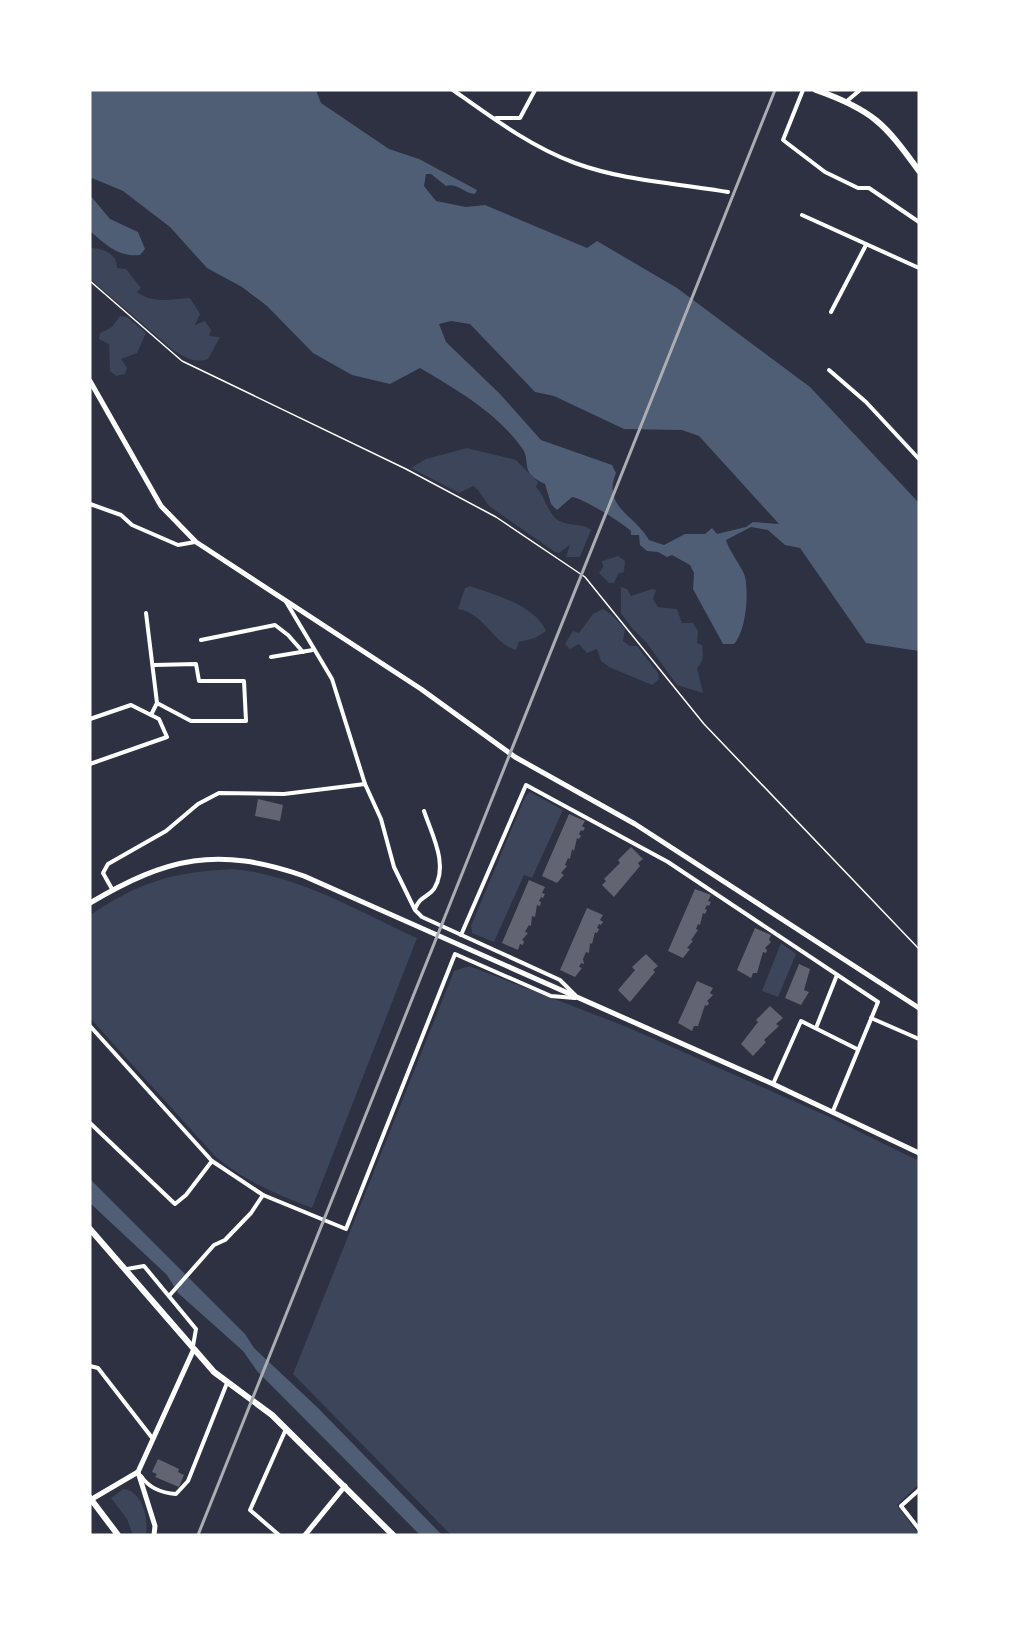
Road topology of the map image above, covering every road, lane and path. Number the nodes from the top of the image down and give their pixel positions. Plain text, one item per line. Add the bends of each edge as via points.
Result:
1 (453, 90) edge
2 (535, 90) edge
3 (803, 90) edge
4 (816, 90) edge
5 (860, 90) edge
6 (847, 101) junction
7 (496, 118) junction
8 (919, 171) edge
9 (728, 192) dead end
10 (802, 215) dead end
11 (919, 222) edge
12 (866, 245) junction
13 (919, 268) edge
14 (90, 281) edge
15 (831, 312) dead end
16 (829, 370) dead end
17 (90, 381) edge
18 (919, 459) edge
19 (90, 504) edge
20 (196, 542) junction
21 (285, 600) junction
22 (146, 613) dead end
23 (201, 640) dead end
24 (313, 650) junction
25 (303, 652) junction
26 (271, 657) dead end
27 (154, 665) junction
28 (157, 703) junction
29 (152, 715) junction
30 (90, 719) edge
31 (90, 764) edge
32 (365, 784) junction
33 (424, 811) dead end
34 (112, 889) junction
35 (90, 903) edge
36 (415, 910) junction
37 (461, 935) junction
38 (919, 949) edge
39 (837, 975) junction
40 (579, 998) junction
41 (919, 1008) edge
42 (871, 1018) junction
43 (90, 1026) edge
44 (816, 1028) junction
45 (919, 1040) edge
46 (857, 1049) junction
47 (773, 1084) junction
48 (834, 1112) junction
49 (90, 1123) edge
50 (919, 1153) edge
51 (212, 1161) junction
52 (263, 1196) junction
53 (90, 1228) edge
54 (127, 1269) junction
55 (169, 1296) junction
56 (194, 1352) junction
57 (90, 1366) edge
58 (227, 1383) junction
59 (286, 1428) junction
60 (153, 1439) junction
61 (138, 1472) junction
62 (345, 1486) junction
63 (919, 1490) edge
64 (91, 1499) edge
65 (919, 1529) edge
66 (118, 1535) edge
67 (154, 1535) edge
68 (279, 1535) edge
69 (305, 1535) edge
70 (393, 1535) edge

1 - 7 street
2 - 7 street via 520,118
3 - 11 street via 783,140 825,172 858,189 869,188
4 - 6 main road
5 - 6 street
6 - 8 main road via 892,132
7 - 9 street via 545,150 574,163 637,179
10 - 12 street
12 - 13 street
12 - 15 street
14 - 38 path via 182,361 496,517 585,577 704,724
16 - 18 street via 866,402
17 - 20 street via 161,506
19 - 20 street via 122,515 132,525 178,545
20 - 21 street
21 - 24 street
21 - 41 street via 422,689 510,753 645,830
22 - 27 street
23 - 25 street via 275,625
24 - 25 street
24 - 32 street via 332,679
25 - 26 street
27 - 28 street
27 - 28 street via 196,663 199,681 244,681 246,721 191,721
28 - 29 street
29 - 30 street via 131,705
29 - 31 street via 159,718 167,737
32 - 34 street via 284,794 219,793 198,804 166,831 108,864 103,873
32 - 36 street via 381,819 394,867
33 - 36 street via 442,867 433,890 418,900
34 - 35 street
34 - 40 street via 143,873 180,862 215,858 268,864 304,876
36 - 37 street
37 - 39 street via 526,785 668,862
37 - 40 street via 560,980
39 - 42 street via 878,1002
39 - 44 street
40 - 47 street
40 - 52 street via 551,996 455,954 346,1229
42 - 45 street
42 - 46 street
43 - 51 street
44 - 46 street
44 - 47 street via 801,1021
46 - 48 street
47 - 48 street
48 - 50 street
49 - 51 street via 175,1204
51 - 52 street
52 - 55 street
53 - 54 main road
54 - 55 street via 144,1266
54 - 56 main road
55 - 56 street via 196,1329 192,1339
56 - 58 main road
56 - 60 street
57 - 60 street via 98,1368
58 - 59 main road
58 - 61 street via 188,1481 176,1494 146,1484
59 - 62 main road
59 - 68 street via 250,1510
60 - 61 street
61 - 64 street
61 - 67 street via 155,1526
62 - 69 street
62 - 70 main road
63 - 65 street via 902,1506
64 - 66 main road

